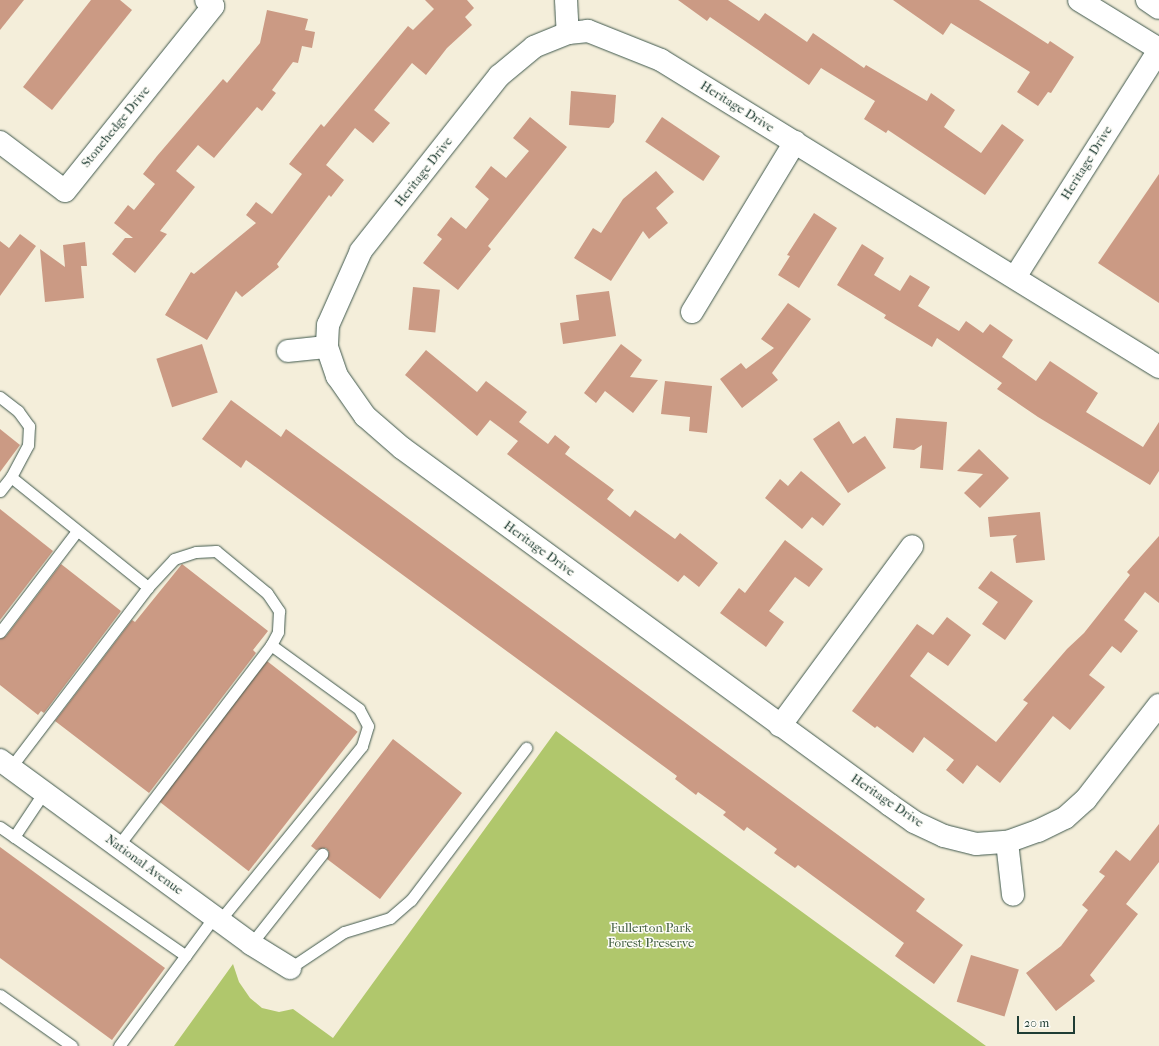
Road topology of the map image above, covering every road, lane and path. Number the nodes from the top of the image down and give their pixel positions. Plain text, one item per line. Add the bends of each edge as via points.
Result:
1 (206, 0) edge
2 (566, 0) edge
3 (1079, 0) edge
4 (1147, 0) edge
5 (1159, 8) edge
6 (568, 33) junction
7 (1159, 50) edge
8 (0, 142) edge
9 (795, 142) junction
10 (1015, 277) junction
11 (692, 312) dead end
12 (327, 347) junction
13 (288, 351) dead end
14 (1159, 367) edge
15 (0, 397) edge
16 (11, 477) junction
17 (0, 492) edge
18 (77, 531) junction
19 (912, 546) dead end
20 (148, 587) junction
21 (0, 632) edge
22 (272, 645) junction
23 (1159, 705) edge
24 (780, 726) junction
25 (526, 748) dead end
26 (5, 764) edge
27 (44, 792) junction
28 (0, 827) edge
29 (14, 837) junction
30 (1007, 842) junction
31 (118, 846) junction
32 (322, 854) dead end
33 (1013, 895) dead end
34 (217, 918) junction
35 (251, 944) junction
36 (186, 956) junction
37 (290, 968) joint
38 (0, 995) edge
39 (72, 1046) edge
40 (119, 1046) edge

1 - 8 street, Stonehedge Drive via 213,6 64,191
2 - 6 street
3 - 7 street
4 - 5 street
6 - 9 street, Heritage Drive via 588,31 661,60
6 - 12 street, Heritage Drive via 534,48 499,76 362,251 328,325
7 - 10 street, Heritage Drive
9 - 10 street, Heritage Drive
9 - 11 street
10 - 14 street, Heritage Drive
12 - 13 street
12 - 24 street, Heritage Drive via 336,376 365,416 402,448
15 - 16 lane via 18,411 29,426 28,445
16 - 17 lane
16 - 18 lane
18 - 20 lane
18 - 21 lane
19 - 24 street
20 - 22 lane via 174,560 196,552 216,551 267,593 279,612 278,632
20 - 26 lane
22 - 31 lane
22 - 34 lane via 359,710 368,726 362,746
23 - 30 street, Heritage Drive via 1086,800 1065,818
24 - 30 street, Heritage Drive via 914,822 944,836 976,844
25 - 37 lane via 411,900 390,918 344,932
26 - 27 street, National Avenue
27 - 29 lane
27 - 31 street, National Avenue
28 - 29 lane
29 - 36 lane
30 - 33 street
31 - 34 street, National Avenue
32 - 35 lane
34 - 35 street, National Avenue
34 - 36 lane
35 - 37 street, National Avenue
36 - 40 lane
38 - 39 lane

